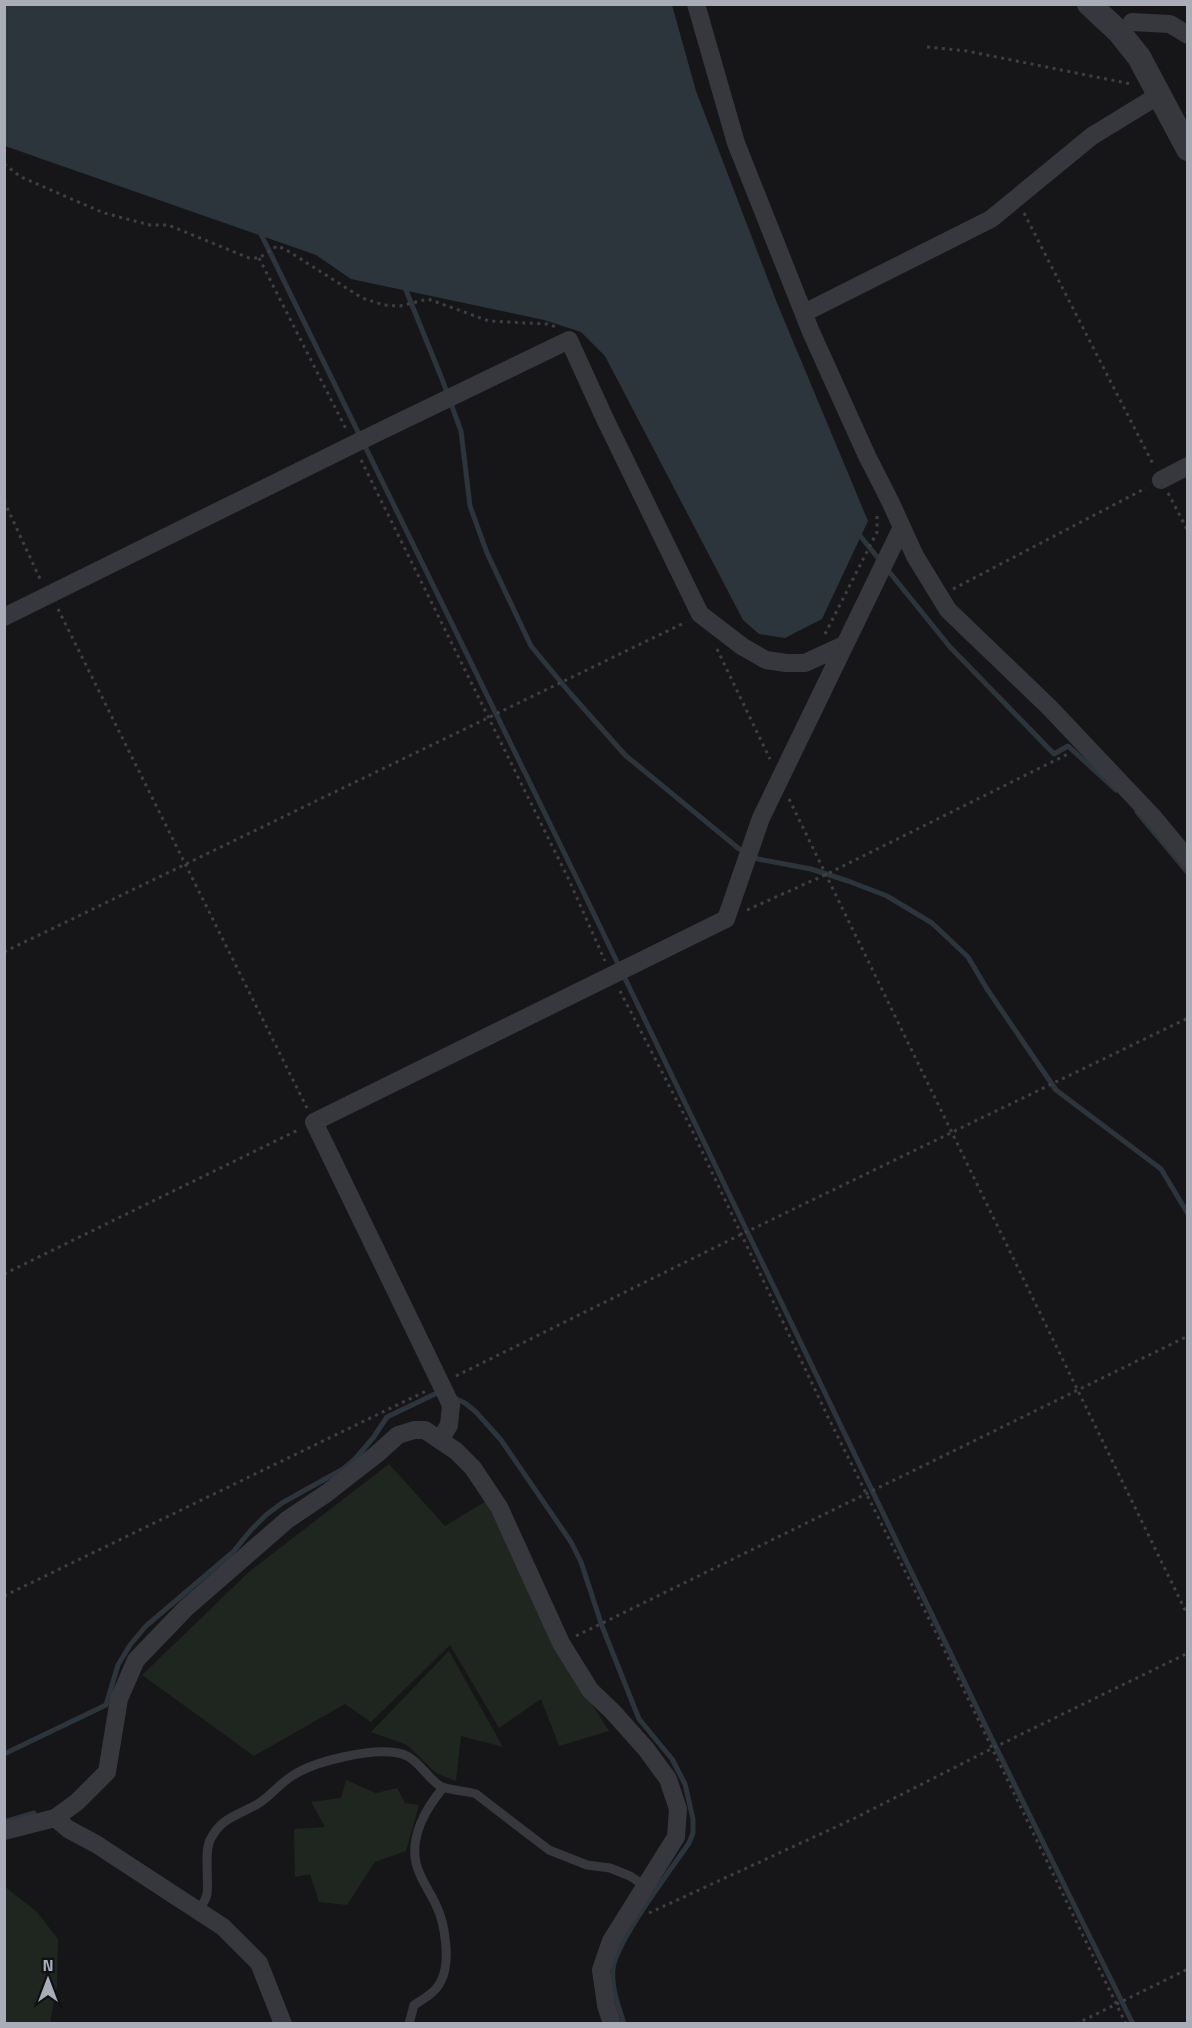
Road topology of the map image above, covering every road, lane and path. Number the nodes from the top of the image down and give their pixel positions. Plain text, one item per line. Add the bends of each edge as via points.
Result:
1 (696, 4) edge
2 (1089, 4) edge
3 (1131, 13) edge
4 (1188, 35) edge
5 (927, 46) dead end
6 (1139, 57) junction
7 (1158, 92) junction
8 (1188, 149) edge
9 (4, 164) edge
10 (1017, 198) junction
11 (259, 258) junction
12 (804, 313) junction
13 (569, 340) junction
14 (354, 444) junction
15 (1188, 466) edge
16 (1161, 480) junction
17 (4, 501) edge
18 (874, 506) dead end
19 (901, 529) junction
20 (1188, 531) edge
21 (49, 595) junction
22 (940, 596) junction
23 (700, 614) junction
24 (4, 617) edge
25 (715, 645) dead end
26 (844, 645) junction
27 (813, 660) junction
28 (487, 717) junction
29 (1085, 745) junction
30 (777, 785) junction
31 (1188, 859) edge
32 (185, 863) junction
33 (825, 875) junction
34 (726, 919) junction
35 (4, 951) edge
36 (611, 974) junction
37 (1188, 1018) edge
38 (314, 1122) junction
39 (950, 1133) junction
40 (740, 1234) junction
41 (4, 1274) edge
42 (1188, 1336) edge
43 (442, 1383) junction
44 (1078, 1389) junction
45 (440, 1440) junction
46 (866, 1494) junction
47 (4, 1596) edge
48 (1188, 1616) edge
49 (561, 1643) junction
50 (1188, 1653) edge
51 (991, 1749) junction
52 (443, 1788) junction
53 (56, 1818) junction
54 (4, 1831) edge
55 (645, 1886) junction
56 (199, 1911) junction
57 (627, 1918) junction
58 (1188, 1969) edge
59 (1117, 2004) junction
60 (283, 2024) edge
61 (409, 2024) edge
62 (612, 2024) edge
63 (1076, 2024) edge
64 (1126, 2024) edge

1 - 12 street via 736,143
2 - 6 street
3 - 4 street via 1170,24
3 - 6 street
5 - 7 path
6 - 7 street
7 - 8 street
7 - 10 street via 1092,136
9 - 11 path via 21,177 104,213 150,225 168,225 249,258
10 - 12 street via 991,219
10 - 16 path
11 - 13 path via 277,246 362,298 400,306 428,299 489,321 547,324 561,329
11 - 14 path
12 - 19 street
13 - 14 street
13 - 23 street
14 - 21 street
14 - 28 path
15 - 16 street
16 - 20 path
16 - 22 path
17 - 21 path
18 - 27 path via 877,532
19 - 22 street
19 - 26 street
21 - 24 street
21 - 32 path
22 - 29 street via 948,610
23 - 27 street via 766,660
23 - 28 path
25 - 30 path
26 - 27 street
26 - 30 street
28 - 32 path
28 - 36 path via 569,880
29 - 31 street
29 - 33 path
30 - 33 path via 789,799
30 - 34 street via 761,818
32 - 35 path
32 - 38 path
33 - 34 path
33 - 39 path
34 - 36 street
36 - 38 street
36 - 40 path via 690,1126
37 - 39 path
38 - 41 path
38 - 43 street
39 - 40 path
39 - 44 path
40 - 43 path
40 - 46 path
42 - 44 path
43 - 45 street via 451,1405 449,1425
43 - 47 path
44 - 46 path
44 - 48 path
45 - 49 street via 473,1468 499,1507
45 - 53 street via 425,1430 398,1435 287,1520 186,1608 136,1659 119,1699 107,1772
46 - 49 path
46 - 51 path
49 - 55 street via 590,1690 669,1779 678,1809 676,1837
50 - 51 path
51 - 57 path via 832,1829 641,1917
51 - 59 path
52 - 55 lane via 476,1794 549,1850 587,1865 610,1868
52 - 56 lane via 413,1758 398,1753 374,1753 311,1765 291,1776 259,1804 219,1825 208,1843 207,1896
52 - 61 lane via 420,1822 415,1853 416,1865 445,1926 446,1960 442,1981 414,2005
53 - 54 street
53 - 56 street
55 - 57 street
56 - 60 street via 223,1927 259,1963
57 - 62 street via 611,1941 602,1970
58 - 59 path
59 - 63 path
59 - 64 path

